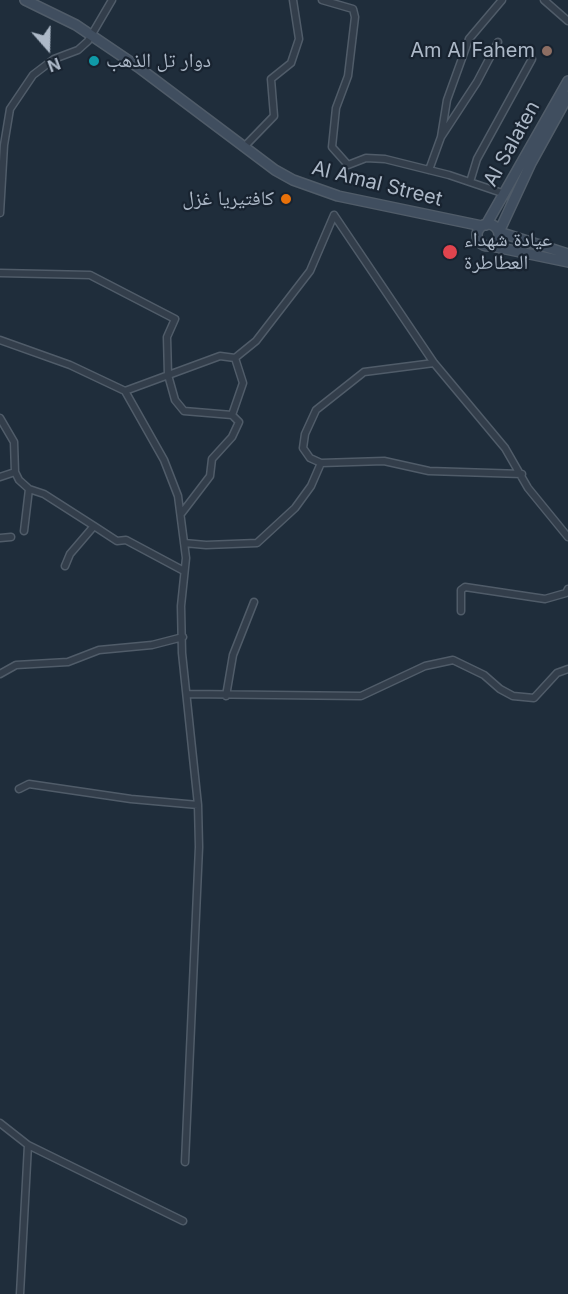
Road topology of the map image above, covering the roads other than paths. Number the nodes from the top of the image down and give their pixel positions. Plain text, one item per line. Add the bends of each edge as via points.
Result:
1 (25, 0) edge
2 (112, 0) edge
3 (293, 0) edge
4 (322, 0) edge
5 (502, 0) edge
6 (544, 0) edge
7 (567, 17) edge
8 (93, 36) junction
9 (498, 42) dead end
10 (532, 59) dead end
11 (568, 81) edge
12 (568, 96) edge
13 (441, 137) junction
14 (244, 147) junction
15 (429, 170) junction
16 (470, 182) junction
17 (505, 194) junction
18 (0, 213) edge
19 (484, 225) junction
20 (499, 232) junction
21 (491, 246) junction
22 (568, 254) edge
23 (568, 262) edge
24 (0, 273) edge
25 (0, 340) edge
26 (235, 358) junction
27 (434, 363) junction
28 (168, 375) junction
29 (124, 391) junction
30 (232, 415) junction
31 (0, 418) edge
32 (321, 463) junction
33 (15, 472) junction
34 (522, 474) junction
35 (0, 477) edge
36 (29, 489) junction
37 (181, 514) junction
38 (94, 526) junction
39 (24, 531) dead end
40 (11, 537) dead end
41 (568, 537) edge
42 (0, 538) edge
43 (184, 543) junction
44 (65, 566) dead end
45 (184, 571) junction
46 (568, 589) edge
47 (254, 602) dead end
48 (461, 611) dead end
49 (183, 637) junction
50 (568, 669) edge
51 (0, 674) edge
52 (188, 694) junction
53 (226, 696) junction
54 (19, 789) dead end
55 (198, 805) junction
56 (0, 1123) edge
57 (28, 1145) junction
58 (185, 1162) dead end
59 (183, 1221) dead end
60 (20, 1294) edge

1 - 8 main road, Al Amal Street
2 - 8 street
3 - 14 street via 298,39 291,63 271,79 273,116
4 - 15 street via 353,9 356,17 348,76 336,108 332,147 348,165 366,158 385,159
5 - 13 street via 469,39 447,100
6 - 7 street
8 - 14 main road, Al Amal Street
8 - 18 street via 78,50 54,59 33,75 10,109
9 - 13 street
10 - 16 street via 477,159
11 - 17 main road, Al Salaten
12 - 20 main road, Al Salaten
13 - 15 street
14 - 19 main road, Al Amal Street via 275,170 317,190
15 - 16 street
16 - 17 street
17 - 19 main road, Al Salaten
19 - 20 main road
19 - 21 main road via 478,239
20 - 21 main road via 499,239
20 - 22 main road
21 - 23 main road
24 - 28 street via 90,275 175,319 167,337
25 - 29 street via 70,365
26 - 27 street via 256,341 310,271 334,215
26 - 28 street via 220,356
26 - 30 street via 243,383
27 - 32 street via 364,372 316,410 304,434 303,448 310,458
27 - 34 street
28 - 29 street
28 - 30 street via 175,400 184,411
29 - 37 street via 164,460
30 - 37 street via 239,423 232,437 212,459 210,476
31 - 33 street via 14,442
32 - 34 street via 384,461 429,471
32 - 43 street via 296,508 257,543
33 - 35 street
33 - 36 street
34 - 41 street via 528,488
36 - 38 street via 44,494
36 - 39 street
37 - 43 street
38 - 44 street
38 - 45 street via 117,541 126,540
40 - 42 street
43 - 45 street
45 - 49 street
46 - 48 street via 545,599 465,587 461,590
47 - 53 street via 232,655
49 - 51 street via 152,645 99,650 68,662 16,665
49 - 52 street
50 - 53 street via 556,674 534,698 513,696 484,675 453,660 425,666 361,696
52 - 53 street
52 - 55 street
54 - 55 street via 29,784 131,800
55 - 58 street
56 - 57 street
57 - 59 street
57 - 60 street

